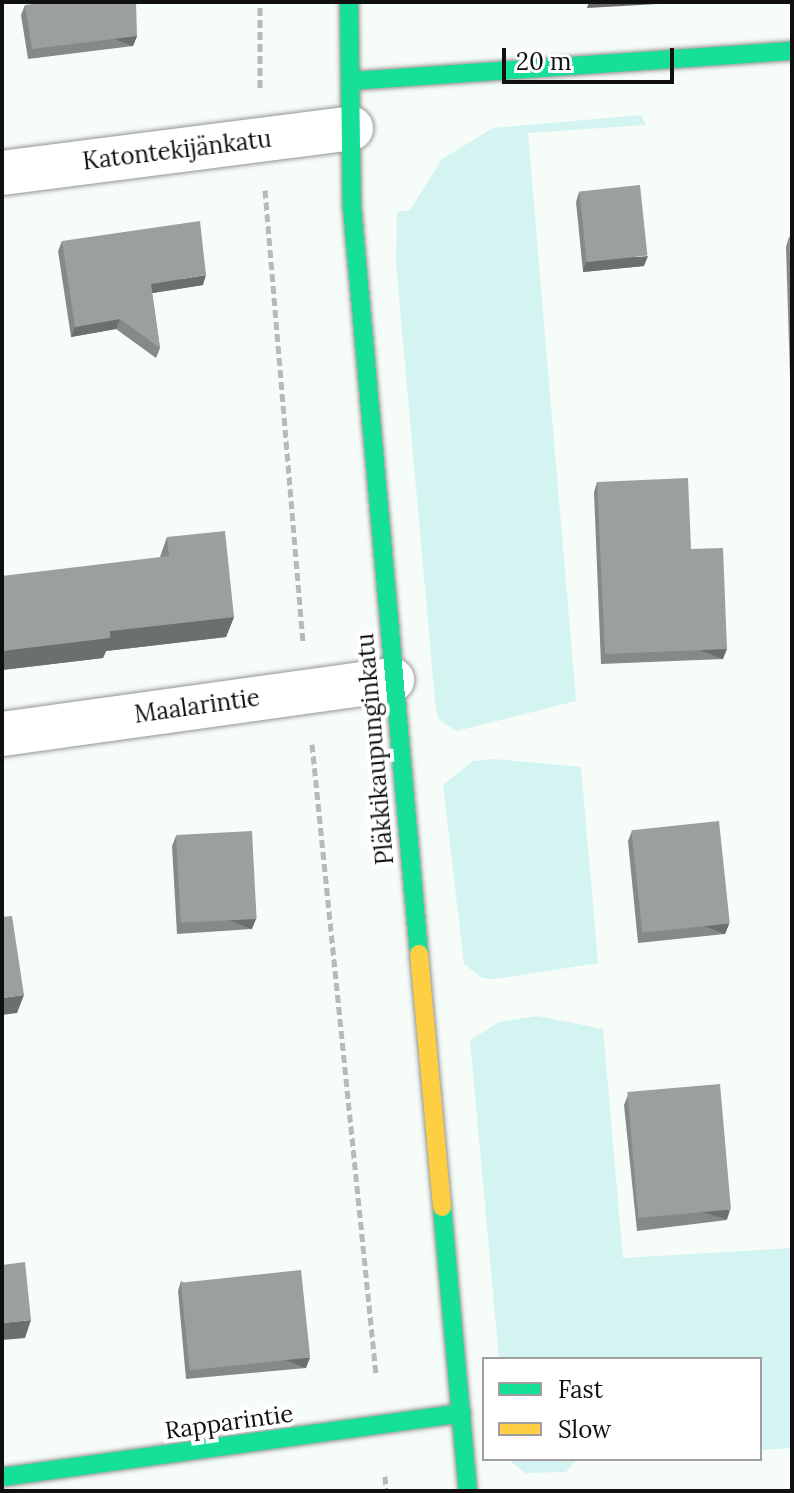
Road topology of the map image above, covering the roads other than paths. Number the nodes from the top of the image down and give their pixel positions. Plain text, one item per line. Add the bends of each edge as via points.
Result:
1 (349, 2) edge
2 (792, 51) edge
3 (351, 81) junction
4 (351, 128) junction
5 (2, 173) edge
6 (392, 680) junction
7 (2, 734) edge
8 (462, 1413) junction
9 (2, 1477) edge
10 (468, 1491) edge

1 - 3 street, Pläkkikaupunginkatu
2 - 3 street
3 - 4 street, Pläkkikaupunginkatu
4 - 5 street, Katontekijänkatu
4 - 6 street, Pläkkikaupunginkatu via 352,207
6 - 7 street, Maalarintie
6 - 8 street, Pläkkikaupunginkatu
8 - 9 street, Rapparintie
8 - 10 street, Pläkkikaupunginkatu

